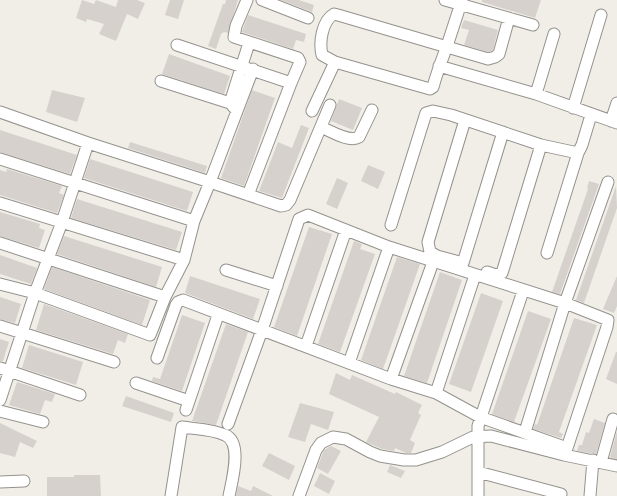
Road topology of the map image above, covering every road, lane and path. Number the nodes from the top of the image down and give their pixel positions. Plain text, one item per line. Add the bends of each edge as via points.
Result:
1 (247, 0) edge
2 (262, 0) edge
3 (445, 0) edge
4 (461, 2) edge
5 (601, 15) dead end
6 (308, 18) dead end
7 (509, 18) junction
8 (533, 25) dead end
9 (554, 34) dead end
10 (249, 43) junction
11 (178, 45) dead end
12 (446, 47) junction
13 (335, 62) junction
14 (241, 65) junction
15 (439, 66) junction
16 (253, 70) junction
17 (160, 81) dead end
18 (291, 83) junction
19 (536, 94) junction
20 (617, 103) edge
21 (330, 105) dead end
22 (233, 107) junction
23 (573, 108) junction
24 (372, 110) dead end
25 (312, 111) dead end
26 (0, 112) edge
27 (591, 114) junction
28 (465, 120) junction
29 (614, 122) edge
30 (321, 127) junction
31 (503, 132) junction
32 (88, 143) junction
33 (541, 145) junction
34 (578, 154) junction
35 (0, 159) edge
36 (210, 182) junction
37 (608, 182) dead end
38 (74, 183) junction
39 (248, 195) junction
40 (0, 202) edge
41 (194, 221) junction
42 (62, 222) junction
43 (391, 225) dead end
44 (346, 230) junction
45 (0, 243) edge
46 (389, 247) junction
47 (547, 253) dead end
48 (48, 260) junction
49 (184, 260) junction
50 (433, 262) junction
51 (463, 263) junction
52 (226, 270) dead end
53 (475, 275) junction
54 (0, 284) edge
55 (277, 286) junction
56 (523, 291) junction
57 (35, 293) junction
58 (165, 297) junction
59 (565, 303) junction
60 (218, 315) junction
61 (612, 321) edge
62 (0, 326) edge
63 (262, 330) junction
64 (22, 332) junction
65 (306, 346) junction
66 (157, 358) dead end
67 (114, 362) dead end
68 (349, 363) junction
69 (5, 370) edge
70 (391, 379) junction
71 (136, 383) dead end
72 (436, 393) junction
73 (80, 395) dead end
74 (0, 400) edge
75 (0, 411) edge
76 (480, 417) junction
77 (613, 419) dead end
78 (43, 422) dead end
79 (228, 424) dead end
80 (525, 432) junction
81 (477, 436) junction
82 (597, 461) junction
83 (617, 466) edge
84 (478, 472) junction
85 (24, 481) dead end
86 (0, 482) edge
87 (561, 494) dead end
88 (170, 496) edge
89 (229, 496) edge
90 (299, 496) edge
91 (478, 496) edge
92 (590, 496) edge

1 - 10 street via 234,34 238,39
2 - 6 street
3 - 4 street
4 - 7 street
4 - 12 street
5 - 23 street
7 - 8 street
7 - 12 street via 499,54 495,57 488,59
9 - 19 street
10 - 14 street
10 - 18 street via 300,60
11 - 14 street
12 - 13 street via 334,14 322,33 320,48 324,57
12 - 15 street
13 - 15 street via 428,89 432,87
13 - 25 street
14 - 16 street
14 - 22 street
15 - 19 street
16 - 18 street
16 - 22 street
17 - 22 street
18 - 39 street
19 - 23 street
20 - 29 street
21 - 30 street
22 - 36 street
23 - 27 street
24 - 30 street via 356,139
26 - 32 street
27 - 29 street
27 - 34 street
28 - 31 street
28 - 43 street via 432,111 425,114
28 - 51 street via 428,246 431,254
30 - 39 street via 286,205 281,206
31 - 33 street
31 - 51 street
32 - 36 street
32 - 38 street
33 - 34 street
33 - 51 street via 502,273 496,275
34 - 47 street
35 - 38 street
36 - 39 street
36 - 41 street
37 - 59 street
38 - 41 street
38 - 42 street
40 - 42 street
41 - 49 street
42 - 48 street
42 - 49 street
44 - 46 street
44 - 55 street via 312,216 302,217
44 - 65 street
45 - 48 street
46 - 50 street
46 - 68 street
48 - 57 street
48 - 58 street
49 - 58 street
50 - 53 street
50 - 70 street
52 - 55 street
53 - 56 street
53 - 72 street
54 - 57 street
55 - 63 street
56 - 59 street
56 - 76 street
57 - 58 street via 150,335
57 - 64 street
59 - 61 street
59 - 80 street
60 - 63 street
60 - 66 street via 183,300 178,302
60 - 71 street via 188,405
61 - 80 street via 607,327 567,448
62 - 64 street
63 - 65 street
63 - 79 street
64 - 67 street
64 - 69 street
65 - 68 street
68 - 70 street
69 - 73 street
69 - 74 street
70 - 72 street
72 - 76 street
75 - 78 street
76 - 80 street
76 - 81 street
77 - 82 street
81 - 82 street via 503,438 564,455
81 - 84 street
81 - 90 street via 442,452 416,460 391,459 370,452 339,436 326,439 316,450
82 - 83 street
82 - 92 street
84 - 87 street
84 - 91 street
85 - 86 street
88 - 89 street via 182,427 225,435 233,441 234,475

